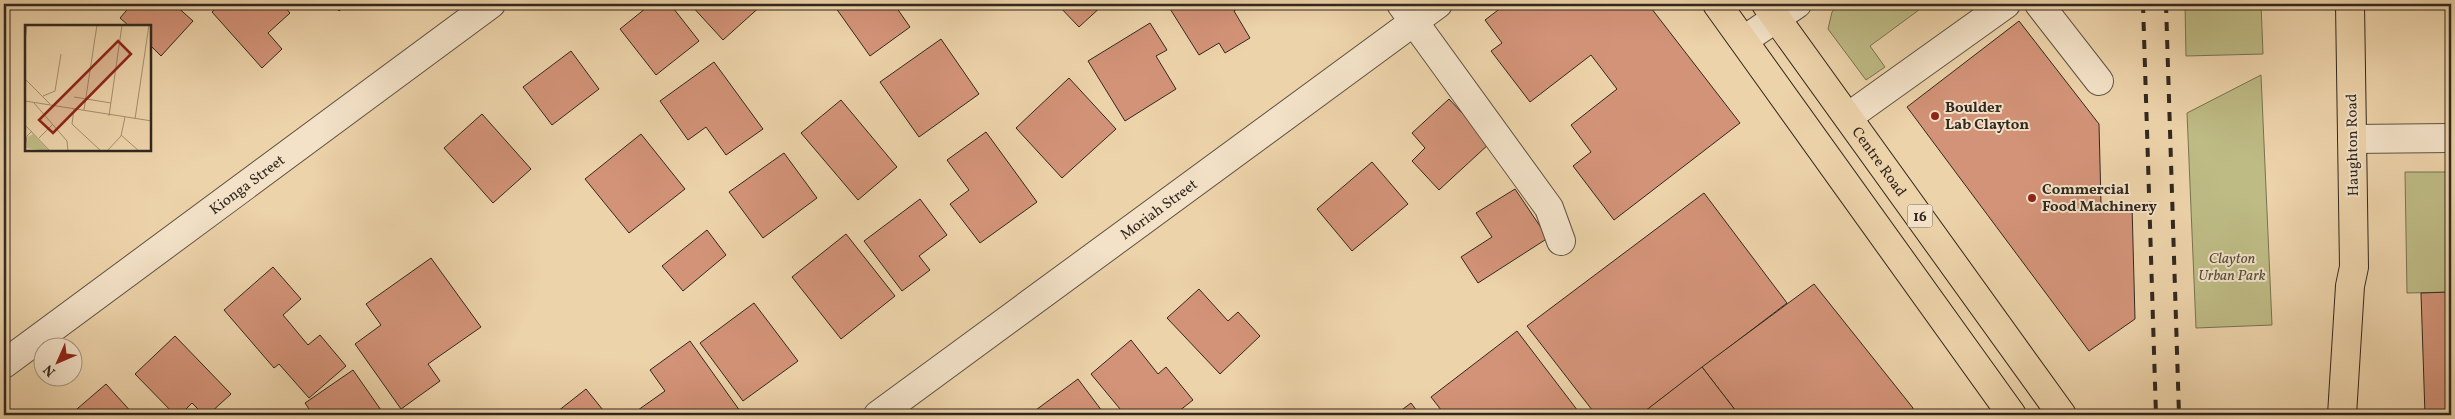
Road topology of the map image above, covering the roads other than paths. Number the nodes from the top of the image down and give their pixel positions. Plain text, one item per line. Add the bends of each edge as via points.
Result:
1 (490, 4) edge
2 (1438, 4) edge
3 (1717, 4) edge
4 (2039, 4) edge
5 (2350, 4) edge
6 (2002, 5) edge
7 (1780, 8) edge
8 (1407, 13) edge
9 (1744, 40) junction
10 (2099, 81) dead end
11 (1848, 117) junction
12 (2352, 138) junction
13 (2451, 138) edge
14 (1561, 241) dead end
15 (2350, 286) junction
16 (4, 364) edge
17 (1995, 403) edge
18 (878, 415) edge
19 (2012, 415) edge
20 (2062, 415) edge
21 (2342, 415) edge
22 (2356, 415) edge

1 - 16 street, Kionga Street
2 - 8 street, Moriah Street
3 - 9 main road
4 - 10 street
5 - 12 main road, Haughton Road
6 - 11 street
7 - 9 street
7 - 11 main road, Centre Road / 16
8 - 14 street via 1549,208
8 - 18 street, Moriah Street
9 - 17 main road
11 - 20 main road, Centre Road / 16
12 - 13 street
12 - 15 main road, Haughton Road via 2354,267
15 - 21 main road, Haughton Road
15 - 22 main road, Haughton Road
17 - 19 main road

